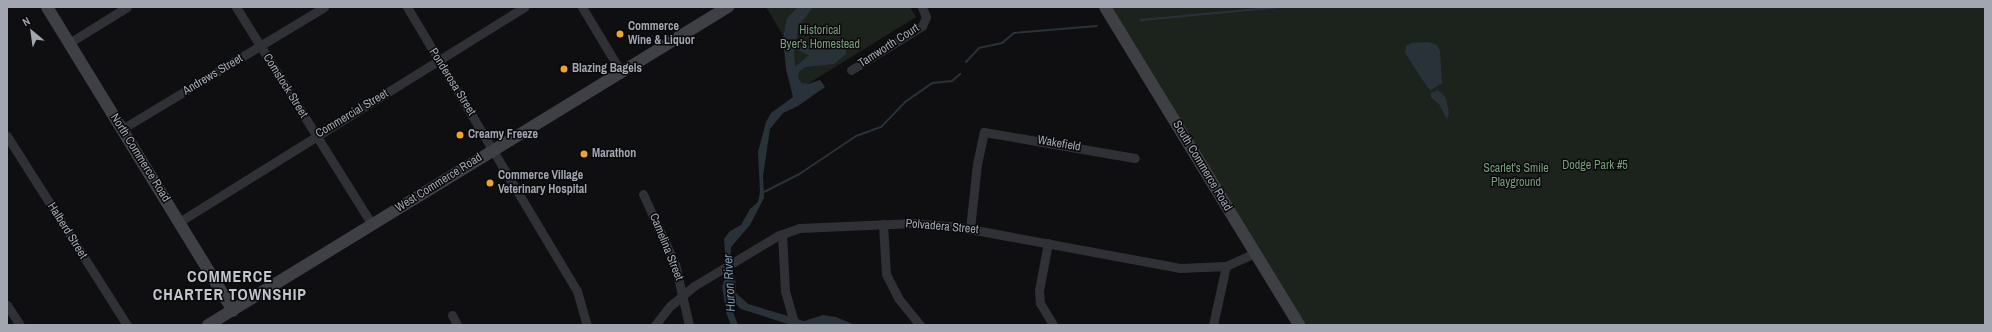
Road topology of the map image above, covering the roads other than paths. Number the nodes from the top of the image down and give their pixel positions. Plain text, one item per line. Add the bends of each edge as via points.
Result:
1 (47, 7) edge
2 (128, 7) edge
3 (236, 7) edge
4 (324, 7) edge
5 (407, 7) edge
6 (524, 7) edge
7 (582, 7) edge
8 (728, 7) edge
9 (922, 7) edge
10 (1106, 8) edge
11 (69, 43) junction
12 (260, 46) junction
13 (439, 61) junction
14 (851, 70) dead end
15 (621, 72) junction
16 (122, 129) junction
17 (7, 136) edge
18 (316, 136) junction
19 (494, 149) junction
20 (1135, 158) dead end
21 (643, 194) dead end
22 (179, 222) junction
23 (883, 224) junction
24 (372, 225) junction
25 (970, 229) junction
26 (782, 234) junction
27 (1048, 243) junction
28 (1255, 253) junction
29 (1226, 266) junction
30 (684, 295) junction
31 (7, 305) edge
32 (233, 310) junction
33 (452, 315) dead end
34 (20, 325) edge
35 (127, 325) edge
36 (208, 325) edge
37 (457, 325) edge
38 (587, 325) edge
39 (655, 325) edge
40 (689, 325) edge
41 (795, 325) edge
42 (920, 325) edge
43 (1053, 325) edge
44 (1213, 325) edge
45 (1299, 325) edge

1 - 11 main road, North Commerce Road
2 - 11 street
3 - 12 street, Comstock Street
4 - 12 street, Andrews Street
5 - 13 street, Ponderosa Street
6 - 13 street, Commercial Street
7 - 15 street
8 - 15 main road, West Commerce Road
9 - 14 street, Tamworth Court via 926,20
10 - 28 main road, South Commerce Road
11 - 16 main road, North Commerce Road
12 - 16 street, Andrews Street
12 - 18 street, Comstock Street
13 - 18 street, Commercial Street
13 - 19 street, Ponderosa Street
15 - 19 main road, West Commerce Road
16 - 22 main road, North Commerce Road
17 - 35 street, Halberd Street
18 - 22 street, Commercial Street
18 - 24 street, Comstock Street
19 - 24 main road, West Commerce Road
19 - 38 street, Ponderosa Street via 577,291
20 - 25 street, Wakefield via 984,132 977,164
21 - 30 street, Camelina Street via 675,264
22 - 32 main road, North Commerce Road
23 - 25 street, Polvadera Street via 914,223
23 - 26 street, Polvadera Street via 799,228
23 - 42 street via 886,274 898,298
24 - 32 main road, West Commerce Road
25 - 27 street, Polvadera Street
26 - 30 street, Polvadera Street via 716,272
26 - 41 street via 785,291
27 - 29 street, Polvadera Street via 1180,268
27 - 43 street via 1040,303
28 - 29 street, Polvadera Street
28 - 45 main road, South Commerce Road
29 - 44 street
30 - 39 street, Polvadera Street
30 - 40 street, Camelina Street
31 - 34 street
32 - 36 main road, West Commerce Road
33 - 37 street

